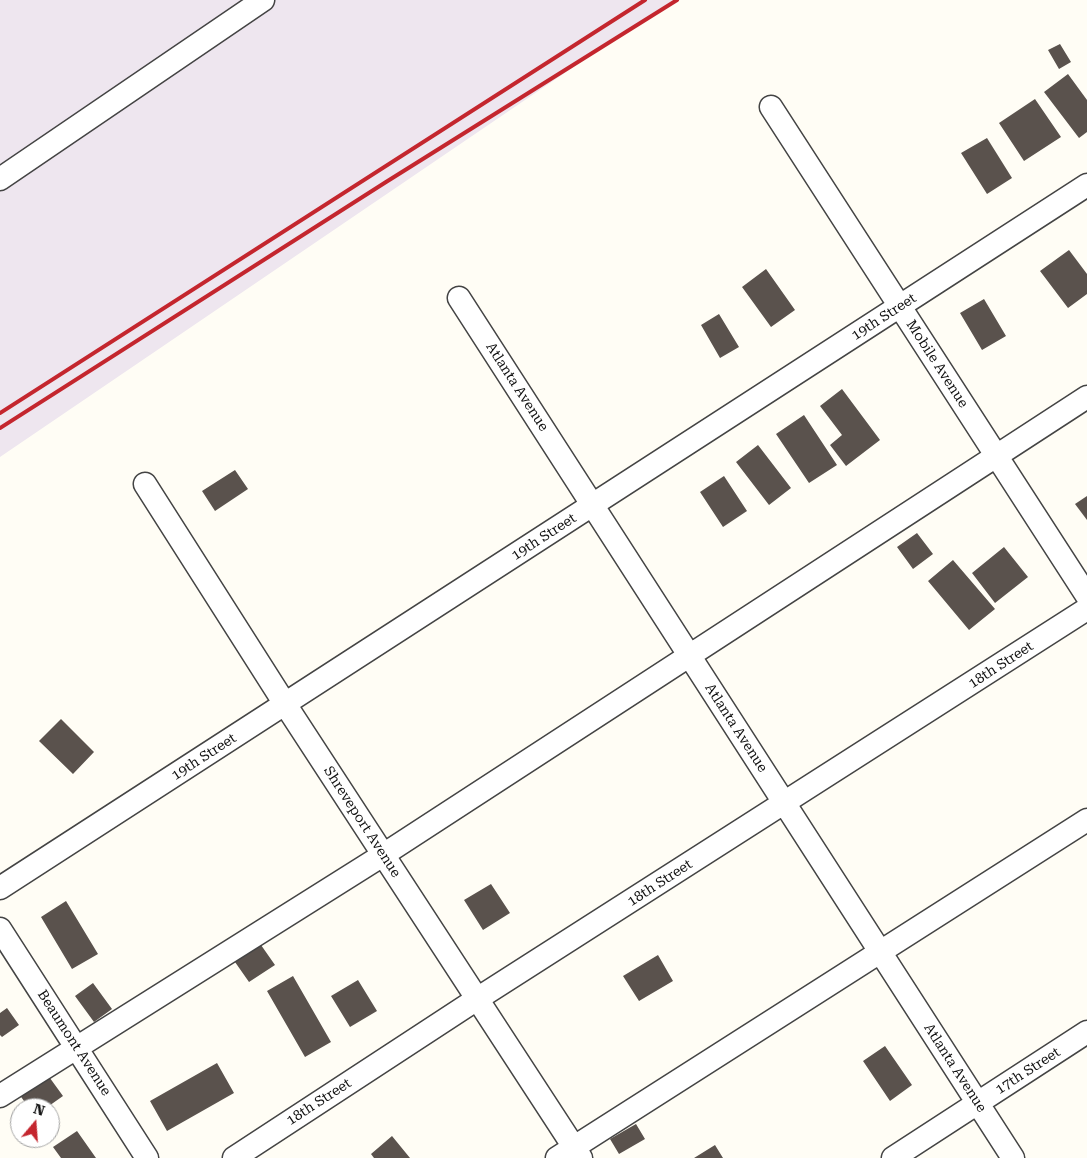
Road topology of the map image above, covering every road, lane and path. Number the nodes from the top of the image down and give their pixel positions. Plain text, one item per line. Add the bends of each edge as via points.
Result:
1 (263, 0) edge
2 (771, 108) dead end
3 (0, 179) edge
4 (1087, 185) edge
5 (459, 298) dead end
6 (900, 306) junction
7 (1087, 397) edge
8 (998, 457) junction
9 (145, 484) dead end
10 (593, 505) junction
11 (1087, 596) edge
12 (1087, 609) edge
13 (689, 657) junction
14 (285, 704) junction
15 (785, 803) junction
16 (1087, 820) edge
17 (383, 855) junction
18 (0, 888) edge
19 (0, 929) edge
20 (880, 950) junction
21 (477, 1000) junction
22 (1087, 1032) edge
23 (76, 1047) junction
24 (0, 1096) edge
25 (978, 1103) junction
26 (570, 1154) edge
27 (147, 1158) edge
28 (234, 1158) edge
29 (893, 1158) edge
30 (1013, 1158) edge

1 - 3 street
2 - 6 street, Mobile Avenue
4 - 6 street, 19th Street
5 - 10 street, Atlanta Avenue
6 - 8 street, Mobile Avenue
6 - 10 street, 19th Street
7 - 8 street
8 - 11 street, Mobile Avenue
8 - 13 street
9 - 14 street, Shreveport Avenue
10 - 13 street, Atlanta Avenue
10 - 14 street, 19th Street
12 - 15 street, 18th Street
13 - 15 street, Atlanta Avenue
13 - 17 street
14 - 17 street, Shreveport Avenue
14 - 18 street, 19th Street
15 - 20 street, Atlanta Avenue
15 - 21 street, 18th Street
16 - 20 street
17 - 21 street, Shreveport Avenue
17 - 23 street
19 - 23 street, Beaumont Avenue
20 - 25 street, Atlanta Avenue
20 - 26 street
21 - 26 street, Shreveport Avenue
21 - 28 street, 18th Street
22 - 25 street, 17th Street
23 - 24 street
23 - 27 street, Beaumont Avenue
25 - 29 street, 17th Street
25 - 30 street, Atlanta Avenue

